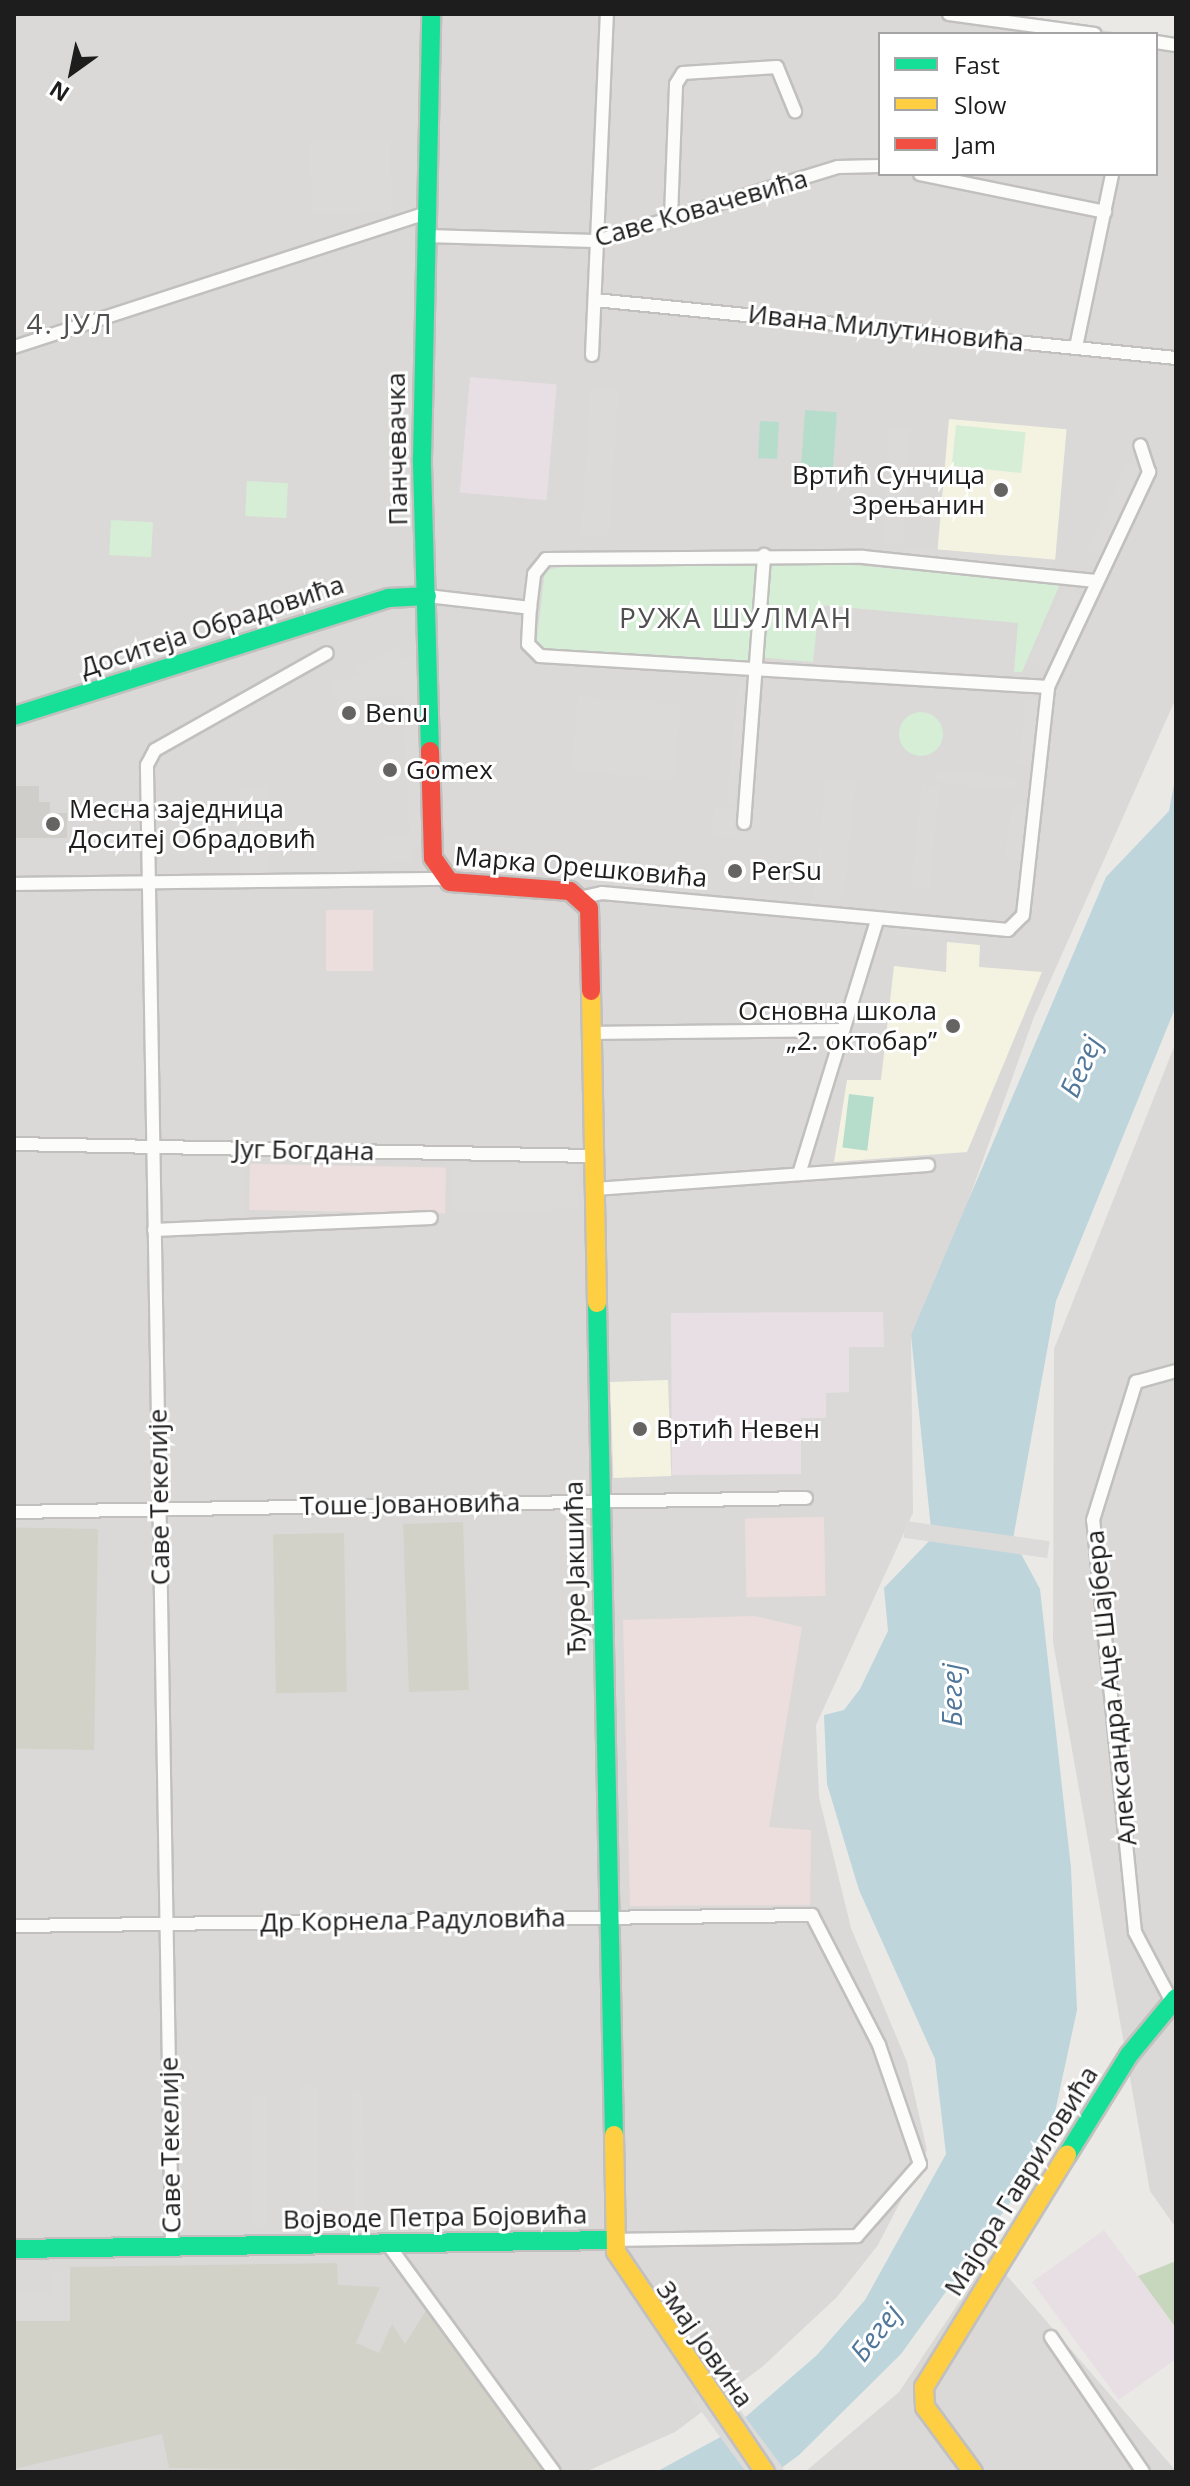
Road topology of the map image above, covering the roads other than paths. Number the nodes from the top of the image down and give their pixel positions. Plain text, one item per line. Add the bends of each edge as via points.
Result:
1 (431, 14) edge
2 (607, 14) edge
3 (949, 14) edge
4 (1080, 32) edge
5 (795, 111) dead end
6 (878, 166) edge
7 (930, 176) edge
8 (1112, 176) edge
9 (1105, 212) junction
10 (426, 213) junction
11 (671, 216) junction
12 (424, 236) junction
13 (597, 241) junction
14 (595, 300) junction
15 (14, 347) edge
16 (1076, 347) junction
17 (592, 355) dead end
18 (1176, 358) edge
19 (1140, 445) dead end
20 (764, 555) junction
21 (1096, 581) junction
22 (427, 596) junction
23 (530, 608) junction
24 (327, 653) dead end
25 (753, 671) junction
26 (1048, 687) junction
27 (14, 716) edge
28 (744, 823) dead end
29 (444, 879) junction
30 (14, 884) edge
31 (149, 884) junction
32 (583, 897) junction
33 (876, 923) junction
34 (838, 1030) junction
35 (592, 1033) junction
36 (14, 1144) edge
37 (153, 1147) junction
38 (594, 1156) junction
39 (928, 1165) dead end
40 (799, 1174) junction
41 (594, 1189) junction
42 (431, 1218) dead end
43 (154, 1230) junction
44 (1176, 1371) edge
45 (806, 1498) dead end
46 (599, 1501) junction
47 (159, 1508) junction
48 (14, 1512) edge
49 (607, 1917) junction
50 (166, 1924) junction
51 (14, 1926) edge
52 (1174, 2000) edge
53 (857, 2236) joint
54 (615, 2240) junction
55 (387, 2243) junction
56 (172, 2247) junction
57 (14, 2249) edge
58 (1051, 2337) dead end
59 (554, 2472) edge
60 (765, 2472) edge
61 (973, 2472) edge
62 (1143, 2472) edge

1 - 10 street, Панчевачка
2 - 13 street
3 - 4 street
5 - 11 street via 777,67 683,73 676,84
6 - 11 street, Саве Ковачевића via 838,167
7 - 9 street
8 - 9 street
9 - 16 street
10 - 12 street, Панчевачка
10 - 15 street
11 - 13 street, Саве Ковачевића
12 - 13 street, Саве Ковачевића
12 - 22 street, Панчевачка
13 - 14 street
14 - 16 street, Ивана Милутиновића
14 - 17 street
16 - 18 street, Ивана Милутиновића
19 - 21 street via 1149,472
20 - 21 street via 863,557
20 - 23 street via 546,559 534,574
20 - 25 street
21 - 26 street
22 - 23 street
22 - 27 street, Доситеја Обрадовића via 374,602
22 - 29 street, Панчевачка via 433,858
23 - 25 street via 528,644 540,656
24 - 31 street, Саве Текелије via 155,750 147,765
25 - 26 street
25 - 28 street
26 - 33 street, Марка Орешковића via 1023,915 1008,930
29 - 31 street, Марка Орешковића
29 - 32 street, Марка Орешковића
30 - 31 street, Марка Орешковића
31 - 37 street, Саве Текелије
32 - 33 street, Марка Орешковића via 602,893
32 - 35 street, Ђуре Јакшића
33 - 34 street
34 - 35 street
34 - 40 street
35 - 38 street, Ђуре Јакшића
36 - 37 street, Југ Богдана
37 - 38 street, Југ Богдана
37 - 43 street, Саве Текелије
38 - 41 street, Ђуре Јакшића
39 - 40 street
40 - 41 street
41 - 46 street, Ђуре Јакшића
42 - 43 street
43 - 47 street, Саве Текелије
44 - 52 street, Александра Аце Шајбера via 1144,1374 1093,1520 1135,1932
45 - 46 street, Тоше Јовановића
46 - 47 street, Тоше Јовановића
46 - 49 street, Ђуре Јакшића
47 - 48 street, Тоше Јовановића
47 - 50 street, Саве Текелије
49 - 50 street, Др Корнела Радуловића
49 - 53 street, Др Корнела Радуловића via 812,1915 879,2045 920,2164
49 - 54 street, Ђуре Јакшића
50 - 51 street, Др Корнела Радуловића
50 - 56 street, Саве Текелије
52 - 61 street, Мајора Гавриловића via 1105,2093 922,2398
53 - 54 street, Војводе Петра Бојовића
54 - 55 street, Војводе Петра Бојовића
54 - 60 street, Змај Јовина via 621,2269
55 - 56 street, Војводе Петра Бојовића
55 - 59 street
56 - 57 street, Војводе Петра Бојовића
58 - 62 street

